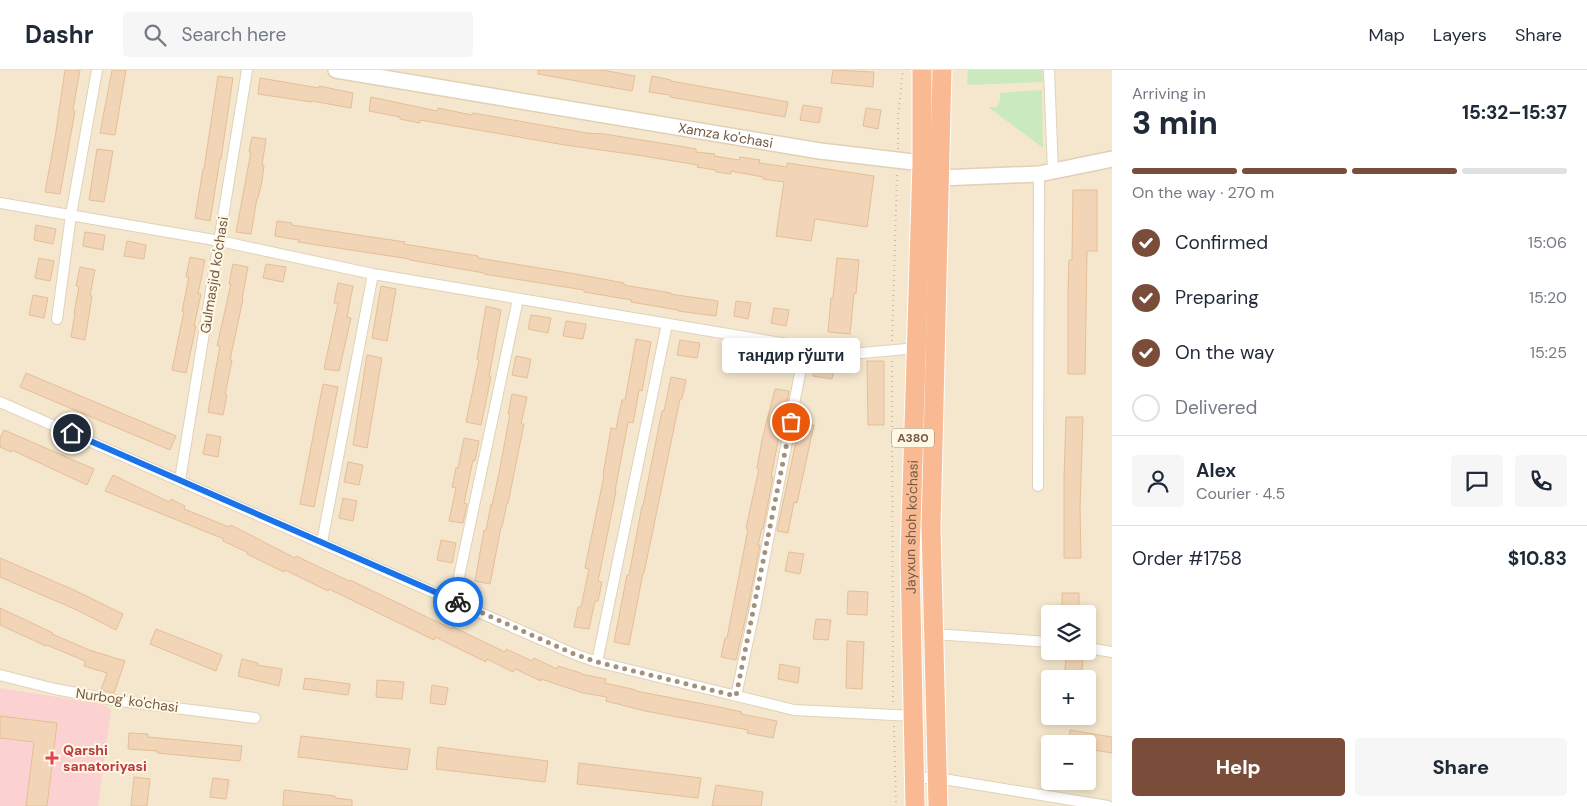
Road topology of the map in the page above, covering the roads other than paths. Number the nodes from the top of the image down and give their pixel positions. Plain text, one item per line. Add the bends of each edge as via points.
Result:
1 (96, 70) edge
2 (247, 70) edge
3 (336, 70) edge
4 (922, 70) edge
5 (942, 70) edge
6 (1049, 70) edge
7 (1112, 159) edge
8 (922, 163) junction
9 (1046, 173) junction
10 (940, 178) junction
11 (0, 203) edge
12 (71, 215) junction
13 (220, 241) junction
14 (373, 274) junction
15 (518, 299) junction
16 (57, 319) dead end
17 (667, 324) junction
18 (805, 347) junction
19 (917, 348) junction
20 (0, 402) edge
21 (180, 480) junction
22 (1038, 486) dead end
23 (322, 542) junction
24 (454, 600) junction
25 (933, 634) junction
26 (1041, 641) edge
27 (1096, 649) edge
28 (1112, 652) edge
29 (597, 662) junction
30 (0, 675) edge
31 (736, 696) junction
32 (913, 716) junction
33 (254, 718) dead end
34 (915, 778) junction
35 (937, 778) junction
36 (915, 806) edge
37 (938, 806) edge
38 (1108, 806) edge

1 - 12 street
2 - 13 street, Gulmasjid ko'chasi
3 - 8 street, Xamza ko'chasi via 820,151
4 - 8 highway, Jayxun shoh ko'chasi / A380
5 - 10 highway, Jayxun shoh ko'chasi / A380
6 - 9 street
7 - 9 street
8 - 10 street
8 - 19 highway, Jayxun shoh ko'chasi / A380
9 - 10 street
9 - 22 street
10 - 25 highway, Jayxun shoh ko'chasi / A380 via 931,528
11 - 12 street
12 - 13 street
12 - 16 street
13 - 14 street
13 - 21 street, Gulmasjid ko'chasi
14 - 15 street
14 - 23 street
15 - 17 street
15 - 24 street
17 - 18 street
17 - 29 street
18 - 19 street via 851,354
18 - 31 street
19 - 32 highway, Jayxun shoh ko'chasi / A380 via 910,557
20 - 21 street
21 - 23 street
23 - 24 street
24 - 29 street
25 - 26 street
25 - 35 highway, Jayxun shoh ko'chasi / A380
27 - 28 street
29 - 31 street
30 - 33 street, Nurbog' ko'chasi via 120,701
31 - 32 street via 794,710
32 - 34 highway, Jayxun shoh ko'chasi / A380
34 - 35 street
34 - 36 highway, Jayxun shoh ko'chasi / A380
35 - 37 highway, Jayxun shoh ko'chasi / A380
35 - 38 street

